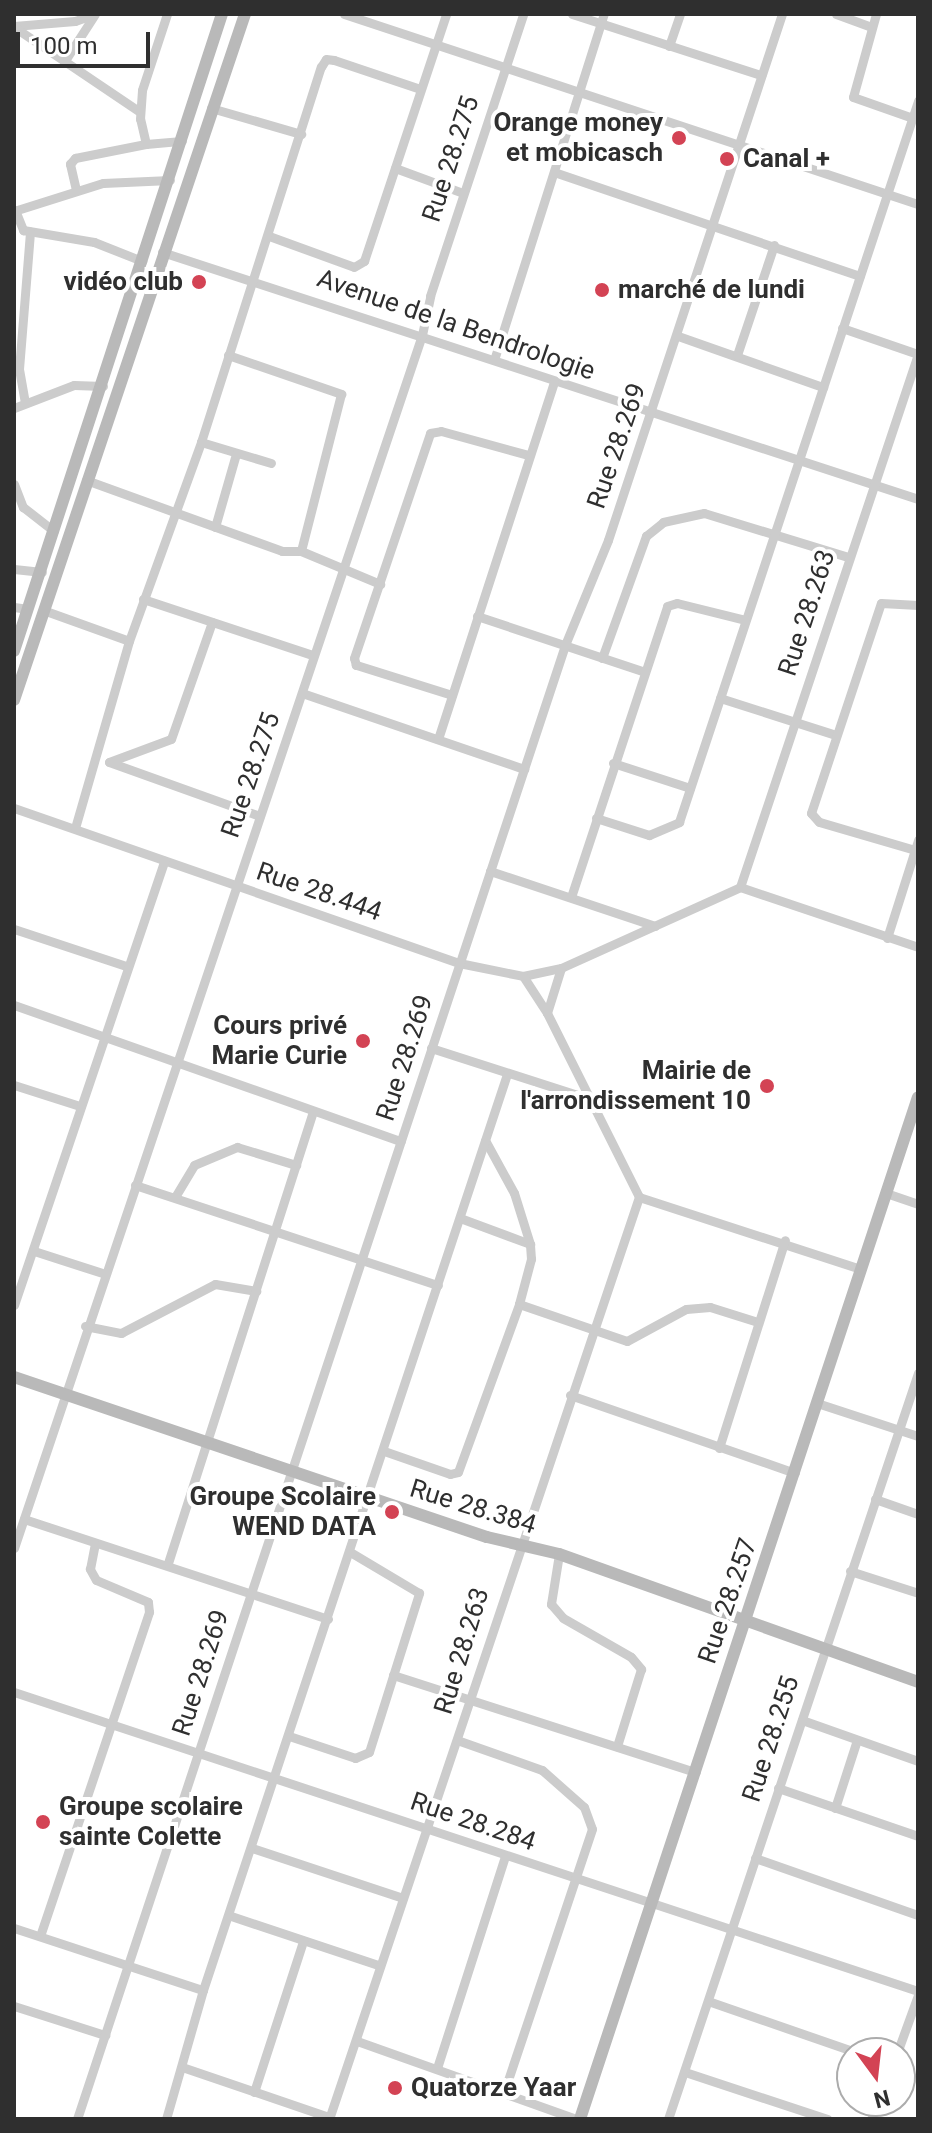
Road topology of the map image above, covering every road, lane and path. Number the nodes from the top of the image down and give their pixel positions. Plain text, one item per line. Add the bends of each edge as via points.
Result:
1 (95, 14) edge
2 (167, 14) edge
3 (222, 14) edge
4 (245, 14) edge
5 (344, 14) edge
6 (446, 14) edge
7 (523, 14) edge
8 (572, 14) edge
9 (680, 14) edge
10 (782, 14) edge
11 (836, 14) edge
12 (876, 14) edge
13 (602, 19) edge
14 (14, 26) edge
15 (871, 27) junction
16 (437, 43) junction
17 (669, 46) junction
18 (64, 62) junction
19 (504, 67) junction
20 (761, 75) junction
21 (420, 89) junction
22 (581, 91) junction
23 (918, 101) edge
24 (211, 108) junction
25 (140, 112) junction
26 (913, 118) junction
27 (301, 134) junction
28 (182, 141) junction
29 (737, 143) junction
30 (146, 144) junction
31 (395, 168) junction
32 (554, 172) junction
33 (170, 180) junction
34 (76, 190) junction
35 (463, 193) junction
36 (886, 193) junction
37 (918, 204) edge
38 (14, 210) edge
39 (710, 224) junction
40 (30, 231) junction
41 (269, 236) junction
42 (774, 245) junction
43 (162, 252) junction
44 (142, 261) junction
45 (860, 276) junction
46 (253, 280) junction
47 (842, 328) junction
48 (422, 335) junction
49 (678, 336) junction
50 (918, 354) edge
51 (228, 355) junction
52 (737, 355) junction
53 (494, 360) junction
54 (554, 381) junction
55 (103, 386) junction
56 (823, 387) junction
57 (25, 403) junction
58 (14, 408) edge
59 (651, 413) junction
60 (201, 442) junction
61 (236, 454) junction
62 (528, 455) junction
63 (797, 461) junction
64 (271, 463) dead end
65 (86, 480) junction
66 (14, 484) edge
67 (875, 484) junction
68 (918, 499) edge
69 (14, 500) edge
70 (23, 507) junction
71 (175, 512) junction
72 (215, 527) junction
73 (54, 531) junction
74 (771, 533) junction
75 (301, 551) junction
76 (848, 557) junction
77 (343, 566) junction
78 (14, 569) edge
79 (42, 572) junction
80 (380, 584) junction
81 (143, 599) junction
82 (918, 605) edge
83 (14, 607) edge
84 (28, 609) junction
85 (43, 610) junction
86 (477, 616) junction
87 (745, 620) junction
88 (212, 622) junction
89 (129, 641) junction
90 (565, 645) junction
91 (14, 651) edge
92 (312, 655) junction
93 (602, 658) junction
94 (642, 671) junction
95 (302, 693) junction
96 (452, 695) junction
97 (720, 698) junction
98 (14, 700) edge
99 (795, 721) junction
100 (836, 735) junction
101 (438, 739) junction
102 (95, 759) junction
103 (109, 762) junction
104 (613, 763) junction
105 (524, 769) junction
106 (690, 788) junction
107 (14, 808) edge
108 (260, 816) junction
109 (596, 818) junction
110 (75, 828) junction
111 (916, 845) edge
112 (164, 861) junction
113 (490, 871) junction
114 (237, 887) junction
115 (740, 887) junction
116 (571, 897) junction
117 (655, 926) junction
118 (14, 929) edge
119 (887, 938) junction
120 (918, 947) edge
121 (459, 963) junction
122 (126, 966) junction
123 (561, 968) junction
124 (523, 976) junction
125 (14, 1005) edge
126 (547, 1013) junction
127 (105, 1036) junction
128 (431, 1048) junction
129 (176, 1063) junction
130 (507, 1074) junction
131 (14, 1085) edge
132 (918, 1097) edge
133 (590, 1099) junction
134 (80, 1106) junction
135 (313, 1112) junction
136 (916, 1114) edge
137 (485, 1140) junction
138 (401, 1141) junction
139 (296, 1165) junction
140 (135, 1185) junction
141 (886, 1193) junction
142 (175, 1197) junction
143 (639, 1197) junction
144 (918, 1204) edge
145 (460, 1218) junction
146 (277, 1230) junction
147 (785, 1240) junction
148 (530, 1244) junction
149 (34, 1251) junction
150 (361, 1261) junction
151 (861, 1269) junction
152 (102, 1273) junction
153 (438, 1285) junction
154 (16, 1291) edge
155 (256, 1291) junction
156 (519, 1304) junction
157 (14, 1305) edge
158 (758, 1322) junction
159 (85, 1326) junction
160 (592, 1330) junction
161 (918, 1373) edge
162 (14, 1377) edge
163 (63, 1394) junction
164 (570, 1395) junction
165 (817, 1403) junction
166 (897, 1429) junction
167 (918, 1436) edge
168 (206, 1439) junction
169 (719, 1448) junction
170 (384, 1451) junction
171 (290, 1470) junction
172 (795, 1473) junction
173 (370, 1497) junction
174 (875, 1499) junction
175 (918, 1514) edge
176 (24, 1519) junction
177 (95, 1543) junction
178 (518, 1545) junction
179 (14, 1548) edge
180 (352, 1553) junction
181 (559, 1554) junction
182 (168, 1563) junction
183 (850, 1571) junction
184 (918, 1593) edge
185 (250, 1595) junction
186 (328, 1619) junction
187 (744, 1619) junction
188 (822, 1649) junction
189 (393, 1675) junction
190 (918, 1682) edge
191 (14, 1692) edge
192 (468, 1699) junction
193 (802, 1720) junction
194 (107, 1727) junction
195 (289, 1736) junction
196 (457, 1740) junction
197 (857, 1740) junction
198 (617, 1746) junction
199 (197, 1756) junction
200 (918, 1761) edge
201 (696, 1772) junction
202 (274, 1780) junction
203 (778, 1788) junction
204 (835, 1808) junction
205 (428, 1828) junction
206 (918, 1836) edge
207 (252, 1848) junction
208 (505, 1856) junction
209 (755, 1858) junction
210 (577, 1881) junction
211 (403, 1898) junction
212 (653, 1903) junction
213 (918, 1915) edge
214 (231, 1916) junction
215 (14, 1928) edge
216 (730, 1929) junction
217 (40, 1936) junction
218 (303, 1941) junction
219 (378, 1965) junction
220 (128, 1966) junction
221 (203, 1990) junction
222 (918, 1993) edge
223 (708, 2001) junction
224 (15, 2008) edge
225 (105, 2035) junction
226 (903, 2037) edge
227 (357, 2041) junction
228 (836, 2045) edge
229 (182, 2067) junction
230 (437, 2068) junction
231 (685, 2072) junction
232 (254, 2092) junction
233 (504, 2092) junction
234 (329, 2118) edge
235 (77, 2119) edge
236 (166, 2119) edge
237 (578, 2119) edge
238 (668, 2119) edge
239 (827, 2119) edge

1 - 14 street
1 - 18 street
2 - 25 street via 148,61
3 - 28 street
4 - 24 street
5 - 16 street
6 - 16 street
7 - 19 street, Rue 28.275
8 - 13 street
9 - 17 street
10 - 20 street, Rue 28.269
11 - 15 street
12 - 15 street
13 - 17 street
13 - 22 street
14 - 18 street
15 - 26 street via 853,97
16 - 19 street
16 - 21 street
17 - 20 street
18 - 25 street
19 - 22 street
19 - 35 street, Rue 28.275
20 - 29 street, Rue 28.269
21 - 27 street via 326,59
21 - 31 street
22 - 29 street
22 - 32 street
23 - 26 street
24 - 27 street
24 - 43 street
25 - 30 street
26 - 36 street
27 - 41 street
28 - 30 street
28 - 33 street
29 - 36 street
29 - 39 street, Rue 28.269
30 - 34 street via 75,158 70,164
31 - 35 street
31 - 41 street via 360,265
32 - 39 street
32 - 53 street
33 - 34 street via 137,178
33 - 44 street
34 - 38 street
35 - 48 street, Rue 28.275
36 - 37 street
36 - 45 street
38 - 40 street via 20,226
39 - 42 street
39 - 49 street, Rue 28.269
40 - 44 street via 99,243
40 - 57 street via 19,369
41 - 46 street
42 - 45 street
42 - 52 street
43 - 46 street, Avenue de la Bendrologie
43 - 65 street
44 - 55 street
45 - 47 street
46 - 48 street, Avenue de la Bendrologie
46 - 51 street
47 - 50 street
47 - 56 street
48 - 53 street, Avenue de la Bendrologie
48 - 77 street, Rue 28.275
49 - 52 street
49 - 59 street, Rue 28.269
50 - 67 street, Rue 28.263
51 - 60 street
51 - 75 street via 341,394
52 - 56 street
53 - 54 street, Avenue de la Bendrologie
54 - 59 street, Avenue de la Bendrologie
54 - 62 street
55 - 57 street via 74,385
55 - 73 street
56 - 63 street
57 - 58 street
59 - 63 street, Avenue de la Bendrologie
59 - 90 street, Rue 28.269
60 - 61 street
60 - 71 street
61 - 64 street
61 - 72 street
62 - 80 street via 434,429
62 - 86 street
63 - 67 street, Avenue de la Bendrologie
63 - 74 street
65 - 71 street
65 - 85 street
66 - 70 street
67 - 68 street, Avenue de la Bendrologie
67 - 76 street, Rue 28.263
69 - 70 street
70 - 73 street
71 - 72 street
71 - 81 street
72 - 75 street via 282,551
73 - 79 street
74 - 76 street
74 - 87 street
74 - 93 street via 704,513 663,522 646,536
75 - 77 street
76 - 99 street, Rue 28.263
77 - 80 street
77 - 92 street, Rue 28.275
78 - 79 street
79 - 84 street
80 - 96 street via 356,665
81 - 88 street
81 - 89 street
82 - 100 street via 881,603
83 - 84 street
84 - 91 street
85 - 89 street
85 - 98 street
86 - 90 street
86 - 96 street
87 - 94 street via 671,603
87 - 97 street
88 - 92 street
88 - 103 street via 171,739
89 - 102 street
90 - 93 street
90 - 105 street, Rue 28.269
92 - 95 street, Rue 28.275
93 - 94 street
94 - 104 street
95 - 101 street
95 - 108 street, Rue 28.275
96 - 101 street
97 - 99 street
97 - 106 street
99 - 100 street
99 - 115 street, Rue 28.263
100 - 111 street via 814,818
101 - 105 street
102 - 103 street
102 - 110 street
103 - 108 street
104 - 106 street
104 - 109 street
105 - 113 street, Rue 28.269
106 - 109 street via 679,822 668,830 649,835
107 - 110 street, Rue 28.444
108 - 114 street, Rue 28.275
109 - 116 street
110 - 112 street, Rue 28.444
111 - 119 street
112 - 114 street, Rue 28.444
112 - 122 street
113 - 116 street
113 - 121 street, Rue 28.269
114 - 121 street, Rue 28.444
114 - 129 street, Rue 28.275
115 - 117 street
115 - 119 street
116 - 117 street
117 - 123 street
118 - 122 street
119 - 120 street
121 - 124 street, Rue 28.444
121 - 128 street, Rue 28.269
122 - 127 street
123 - 124 street
123 - 126 street
124 - 126 street
125 - 127 street
126 - 133 street
127 - 129 street
127 - 134 street
128 - 130 street
128 - 138 street, Rue 28.269
129 - 135 street
129 - 140 street, Rue 28.275
130 - 133 street
130 - 137 street
131 - 134 street
132 - 136 street, Rue 28.257
133 - 143 street
134 - 149 street
135 - 138 street
135 - 139 street
136 - 141 street, Rue 28.257
137 - 145 street
137 - 148 street via 514,1193
138 - 150 street, Rue 28.269
139 - 142 street via 237,1147 194,1165
139 - 146 street
140 - 142 street
140 - 152 street, Rue 28.275
141 - 144 street
141 - 151 street, Rue 28.257
142 - 146 street
143 - 147 street
143 - 160 street, Rue 28.263
145 - 148 street
145 - 153 street
146 - 150 street
146 - 155 street
147 - 151 street
147 - 158 street
148 - 156 street
149 - 152 street
149 - 154 street
150 - 153 street
150 - 171 street, Rue 28.269
151 - 165 street, Rue 28.257
152 - 159 street, Rue 28.275
153 - 170 street
154 - 157 street
155 - 159 street via 215,1284 121,1333
155 - 168 street
156 - 160 street
156 - 170 street via 458,1472 450,1474
158 - 160 street via 700,1307 686,1309 627,1341
158 - 169 street
159 - 163 street, Rue 28.275
160 - 164 street, Rue 28.263
161 - 166 street, Rue 28.255
162 - 163 street, Rue 28.384
163 - 168 street, Rue 28.384
163 - 176 street, Rue 28.275
164 - 169 street
164 - 178 street, Rue 28.263
165 - 166 street
165 - 172 street, Rue 28.257
166 - 167 street
166 - 174 street, Rue 28.255
168 - 171 street, Rue 28.384
168 - 182 street
169 - 172 street
170 - 173 street
171 - 173 street, Rue 28.384
171 - 185 street, Rue 28.269
172 - 187 street, Rue 28.257
173 - 178 street, Rue 28.384
173 - 180 street
174 - 175 street
174 - 183 street, Rue 28.255
176 - 177 street
176 - 179 street, Rue 28.275
177 - 182 street
177 - 194 street via 90,1569 96,1580 150,1606
178 - 181 street, Rue 28.384
178 - 192 street, Rue 28.263
180 - 186 street
180 - 189 street via 419,1593
181 - 187 street, Rue 28.384
181 - 198 street via 551,1604 563,1618 631,1657 641,1669
182 - 185 street
183 - 184 street
183 - 188 street, Rue 28.255
185 - 186 street
185 - 199 street, Rue 28.269
186 - 195 street
187 - 188 street, Rue 28.384
187 - 201 street, Rue 28.257
188 - 190 street, Rue 28.384
188 - 193 street, Rue 28.255
189 - 192 street
189 - 195 street via 366,1756 355,1758
191 - 194 street, Rue 28.284
192 - 196 street, Rue 28.263
192 - 198 street
193 - 197 street
193 - 203 street, Rue 28.255
194 - 199 street, Rue 28.284
194 - 217 street
195 - 202 street
196 - 205 street, Rue 28.263
196 - 210 street via 542,1770 584,1807 592,1829
197 - 200 street
197 - 204 street
198 - 201 street
199 - 202 street, Rue 28.284
199 - 220 street, Rue 28.269
201 - 212 street, Rue 28.257
202 - 205 street, Rue 28.284
202 - 207 street
203 - 204 street
203 - 209 street, Rue 28.255
204 - 206 street
205 - 208 street, Rue 28.284
205 - 211 street, Rue 28.263
207 - 211 street
207 - 214 street
208 - 210 street, Rue 28.284
208 - 230 street
209 - 213 street
209 - 216 street, Rue 28.255
210 - 212 street, Rue 28.284
210 - 233 street
211 - 219 street, Rue 28.263
212 - 216 street, Rue 28.284
212 - 237 street, Rue 28.257
214 - 218 street
214 - 221 street
215 - 217 street
216 - 222 street, Rue 28.284
216 - 223 street, Rue 28.255
217 - 220 street
218 - 219 street
218 - 232 street
219 - 227 street, Rue 28.263
220 - 221 street
220 - 225 street, Rue 28.269
221 - 229 street
222 - 226 street
223 - 228 street
223 - 231 street, Rue 28.255
224 - 225 street
225 - 235 street, Rue 28.269
227 - 230 street
227 - 234 street, Rue 28.263
229 - 232 street
229 - 236 street
230 - 233 street
231 - 238 street, Rue 28.255
231 - 239 street
232 - 234 street
233 - 237 street

